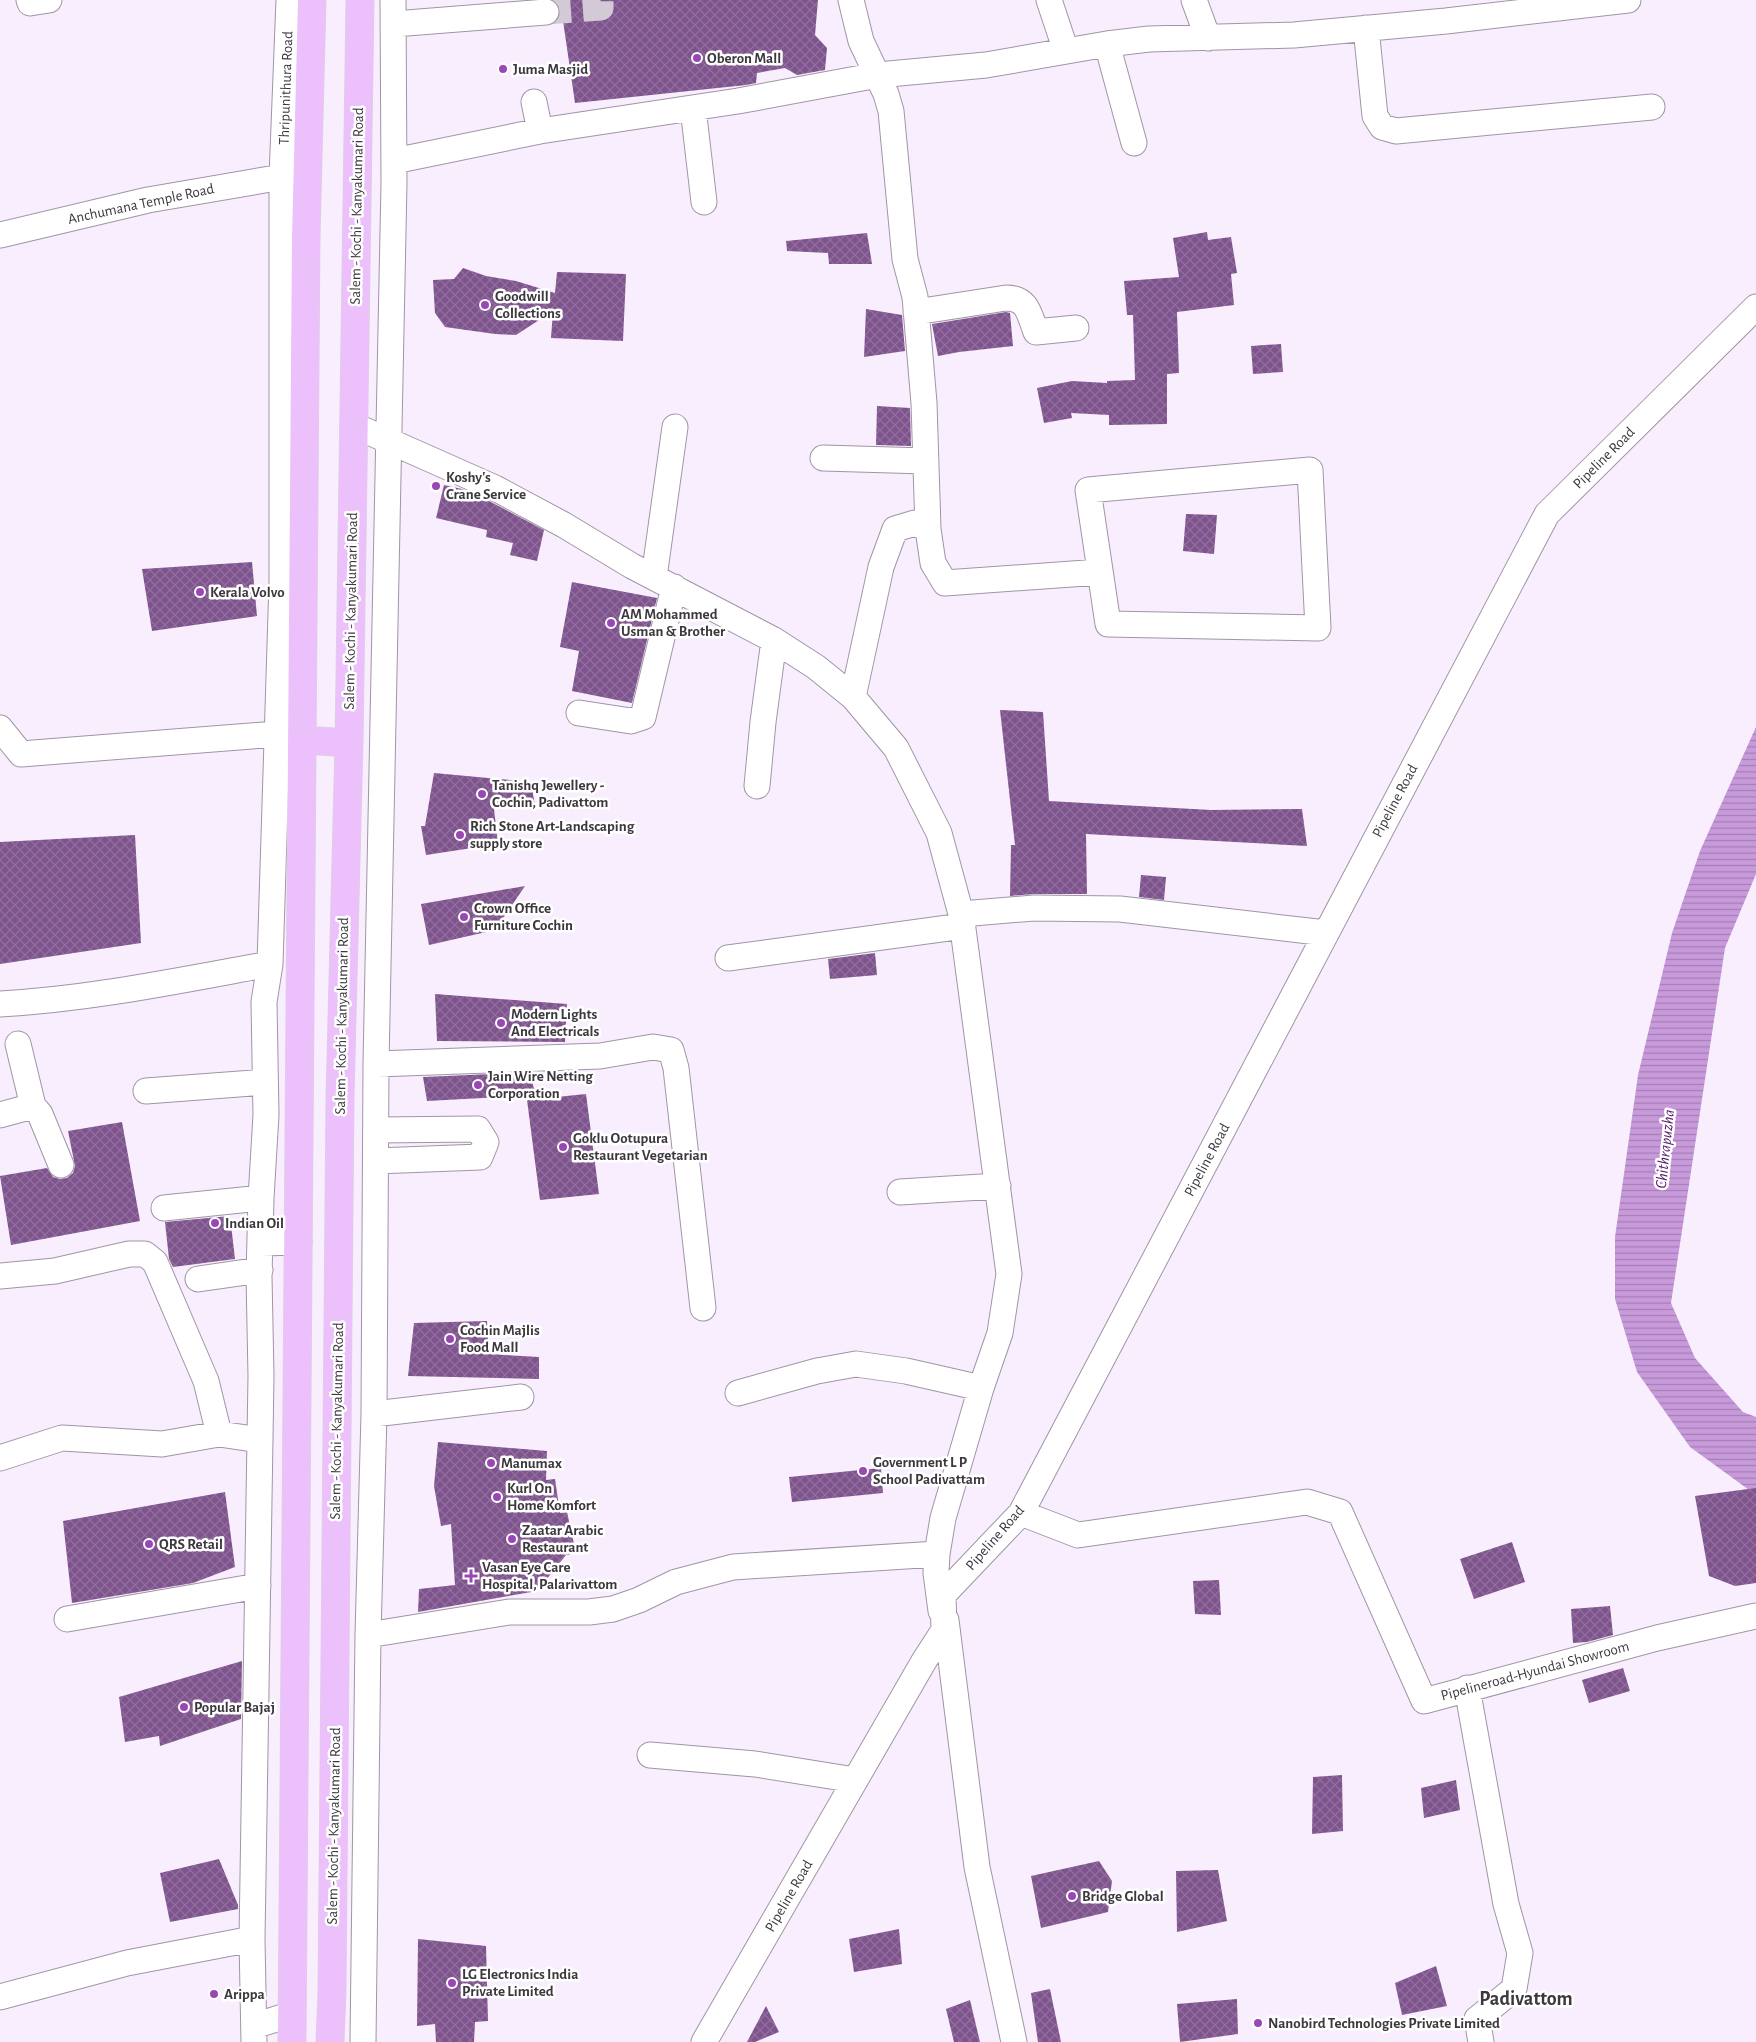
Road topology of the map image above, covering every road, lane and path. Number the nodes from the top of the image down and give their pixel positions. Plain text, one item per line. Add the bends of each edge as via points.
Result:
1 (30, 0) edge
2 (49, 0) edge
3 (290, 0) edge
4 (312, 0) edge
5 (360, 0) edge
6 (394, 0) edge
7 (851, 0) edge
8 (1049, 0) edge
9 (1194, 0) edge
10 (1628, 0) edge
11 (546, 12) tunnel mouth
12 (394, 24) junction
13 (1366, 28) junction
14 (1208, 38) junction
15 (1107, 44) junction
16 (1066, 51) junction
17 (299, 65) junction
18 (878, 75) junction
19 (534, 102) dead end
20 (1652, 107) dead end
21 (693, 108) junction
22 (540, 131) junction
23 (1134, 143) dead end
24 (394, 161) junction
25 (282, 177) junction
26 (704, 202) dead end
27 (0, 234) edge
28 (1756, 308) edge
29 (916, 312) junction
30 (1076, 328) dead end
31 (353, 425) junction
32 (675, 427) dead end
33 (387, 439) junction
34 (823, 458) dead end
35 (926, 461) junction
36 (928, 528) junction
37 (1100, 572) junction
38 (664, 582) junction
39 (774, 640) junction
40 (852, 697) junction
41 (579, 714) dead end
42 (0, 728) edge
43 (277, 734) junction
44 (304, 740) junction
45 (349, 743) junction
46 (757, 786) dead end
47 (962, 920) junction
48 (1326, 933) junction
49 (728, 958) dead end
50 (270, 964) junction
51 (0, 1004) edge
52 (342, 1022) junction
53 (377, 1022) junction
54 (18, 1044) dead end
55 (376, 1064) junction
56 (265, 1082) junction
57 (146, 1091) dead end
58 (33, 1106) junction
59 (0, 1114) edge
60 (376, 1130) junction
61 (376, 1161) junction
62 (61, 1165) dead end
63 (998, 1186) junction
64 (900, 1192) dead end
65 (261, 1198) junction
66 (164, 1208) dead end
67 (261, 1242) junction
68 (299, 1242) junction
69 (260, 1270) junction
70 (0, 1276) edge
71 (198, 1279) dead end
72 (702, 1308) dead end
73 (981, 1388) junction
74 (738, 1393) dead end
75 (521, 1397) dead end
76 (374, 1414) junction
77 (219, 1434) junction
78 (260, 1440) junction
79 (0, 1458) edge
80 (1021, 1513) junction
81 (937, 1554) junction
82 (258, 1586) junction
83 (944, 1595) junction
84 (1756, 1616) edge
85 (67, 1619) dead end
86 (944, 1630) junction
87 (368, 1635) junction
88 (1467, 1688) junction
89 (650, 1755) dead end
90 (855, 1780) junction
91 (252, 1939) junction
92 (0, 1997) edge
93 (292, 2014) junction
94 (254, 2034) edge
95 (363, 2036) edge
96 (330, 2037) edge
97 (292, 2042) edge
98 (704, 2042) edge
99 (1014, 2042) edge
100 (1481, 2042) edge

1 - 2 street via 30,3
3 - 17 street, Thripunithura Road
4 - 17 highway
5 - 31 highway, Salem - Kochi - Kanyakumari Road
6 - 12 street
7 - 18 street via 861,40
8 - 16 street
9 - 14 street
10 - 13 street via 1446,22
11 - 12 street
12 - 24 street
13 - 14 street
13 - 20 street via 1375,116 1382,127 1396,131
14 - 15 street via 1149,39
15 - 16 street
15 - 23 street
16 - 18 street via 986,65
17 - 25 street, Thripunithura Road
17 - 44 highway via 306,248
18 - 21 street
18 - 29 street via 891,111 905,259
19 - 22 street
21 - 22 street
21 - 26 street
22 - 24 street
24 - 33 street
25 - 27 street, Anchumana Temple Road via 148,200
25 - 43 street, Thripunithura Road via 282,582
28 - 48 street, Pipeline Road via 1547,514
29 - 30 street via 1017,298 1025,304 1036,332
29 - 35 street
31 - 33 street
31 - 45 highway, Salem - Kochi - Kanyakumari Road
32 - 38 street
33 - 38 street via 494,488
33 - 53 street
34 - 35 street
35 - 36 street
36 - 37 street via 933,563 945,583
36 - 40 street via 915,523 895,529 881,568
37 - 37 street via 1108,624 1318,628 1310,470 1088,490
38 - 39 street
38 - 41 street via 643,718 632,721
39 - 40 street via 816,667
39 - 46 street
40 - 47 street via 896,748 939,833
42 - 43 street via 21,754
43 - 50 street, Thripunithura Road
44 - 45 highway
44 - 68 highway
45 - 52 highway, Salem - Kochi - Kanyakumari Road
47 - 48 street via 1034,908 1120,909
47 - 49 street
47 - 63 street
48 - 80 street, Pipeline Road
50 - 51 street via 141,988
50 - 56 street, Thripunithura Road via 264,1002
52 - 53 street
52 - 96 highway, Salem - Kochi - Kanyakumari Road
53 - 55 street
54 - 58 street
55 - 60 street
55 - 72 street via 600,1056 653,1047 670,1050 676,1068
56 - 57 street
56 - 65 street, Thripunithura Road
58 - 59 street
58 - 62 street via 40,1114
60 - 61 street
60 - 61 street via 478,1129 486,1142 480,1157
61 - 76 street
63 - 64 street
63 - 73 street via 1009,1274 1000,1333
65 - 66 street
65 - 67 street, Thripunithura Road
67 - 68 street
67 - 69 street, Thripunithura Road
68 - 93 highway
69 - 71 street
69 - 78 street, Thripunithura Road
70 - 77 street via 144,1254 155,1262 206,1381
73 - 74 street via 906,1371 856,1364 817,1371
73 - 81 street via 943,1518
75 - 76 street
76 - 87 street
77 - 78 street
77 - 79 street via 162,1444 62,1438
78 - 82 street, Thripunithura Road
80 - 83 street, Pipeline Road
80 - 88 street, Pipelineroad-Hyundai Showroom via 1078,1534 1307,1502 1340,1512 1424,1701
81 - 86 street via 936,1573
81 - 87 street via 734,1567 676,1582 613,1609 509,1612
82 - 85 street
82 - 91 street, Thripunithura Road
83 - 86 street
83 - 99 street via 977,1867
84 - 88 street, Pipelineroad-Hyundai Showroom via 1657,1638
86 - 90 street, Pipeline Road
87 - 95 street
88 - 100 street via 1506,1904 1520,1952 1514,1989 1477,2020
89 - 90 street via 755,1764
90 - 98 street, Pipeline Road
91 - 92 street via 126,1964
91 - 94 street, Thripunithura Road
93 - 94 street
93 - 97 highway
95 - 96 street, Salem - Kochi - Kanyakumari Road

